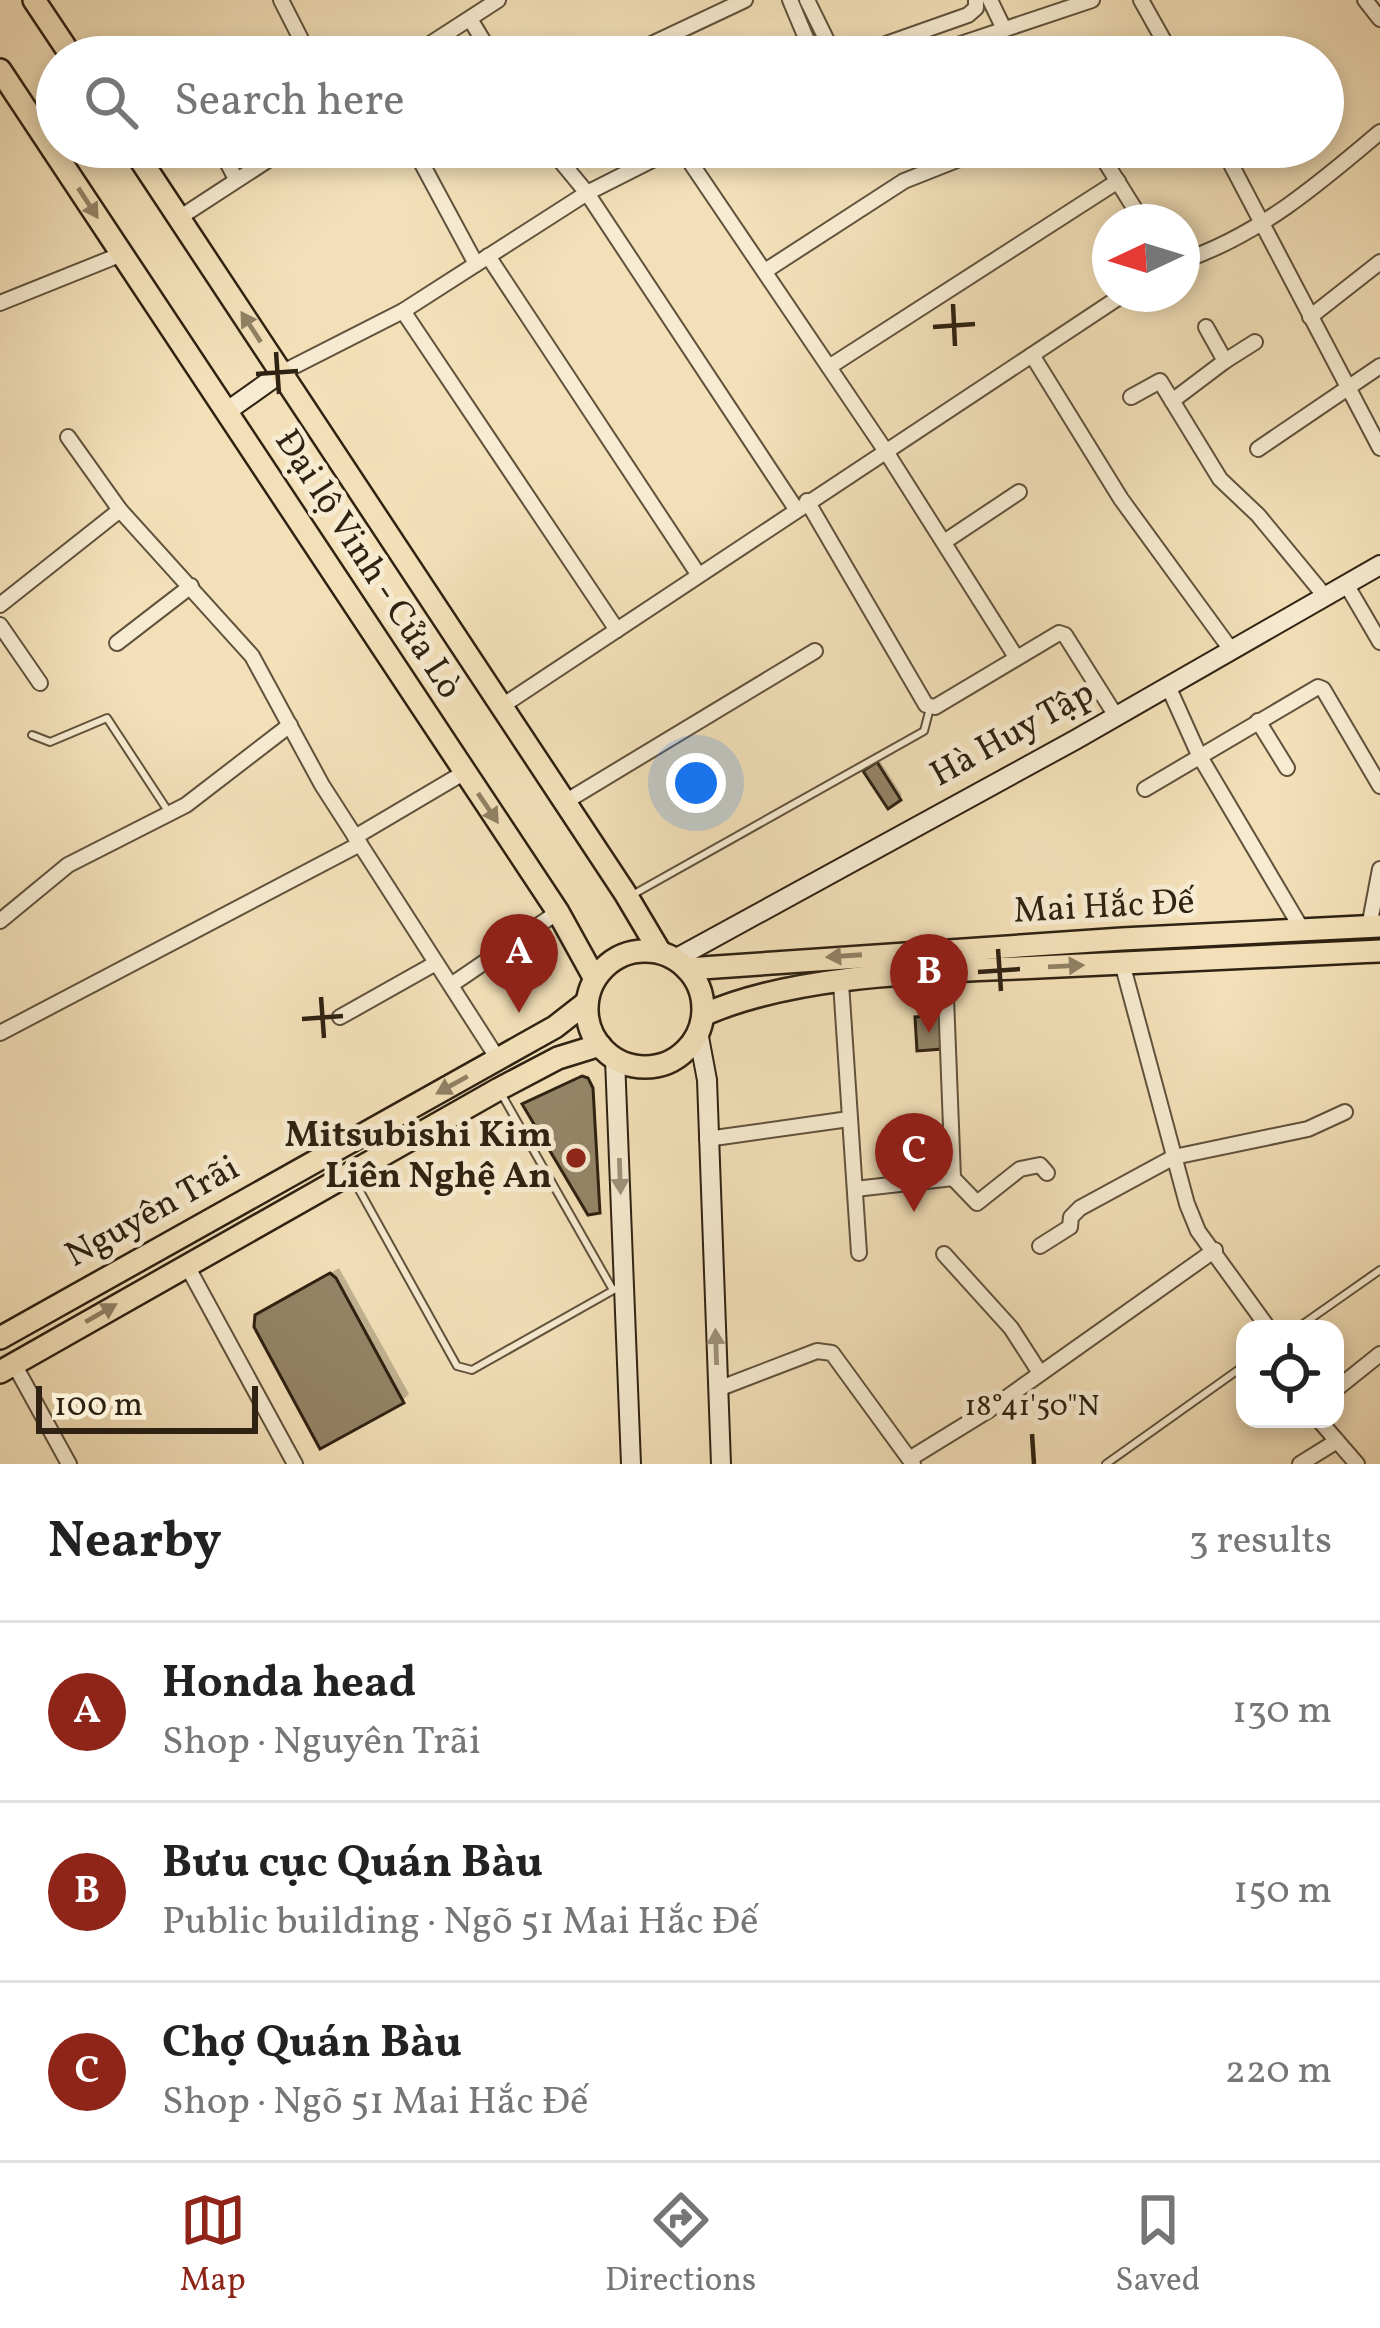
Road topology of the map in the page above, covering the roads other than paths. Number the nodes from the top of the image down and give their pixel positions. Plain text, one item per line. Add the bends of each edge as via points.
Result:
1 (34, 0) edge
2 (281, 0) edge
3 (498, 0) edge
4 (746, 0) edge
5 (790, 0) edge
6 (807, 0) edge
7 (976, 0) edge
8 (990, 0) edge
9 (1092, 0) edge
10 (1141, 0) edge
11 (1365, 0) edge
12 (470, 19) junction
13 (1380, 19) edge
14 (1004, 29) junction
15 (58, 36) edge
16 (299, 36) edge
17 (443, 36) edge
18 (481, 36) edge
19 (669, 36) edge
20 (805, 36) edge
21 (825, 36) edge
22 (908, 36) edge
23 (984, 36) edge
24 (1161, 36) edge
25 (0, 70) edge
26 (36, 124) edge
27 (1380, 132) edge
28 (1344, 160) edge
29 (65, 168) edge
30 (145, 168) edge
31 (230, 168) edge
32 (254, 168) edge
33 (426, 168) edge
34 (566, 168) edge
35 (637, 168) edge
36 (693, 168) edge
37 (932, 168) edge
38 (1110, 168) edge
39 (1233, 168) edge
40 (1334, 168) edge
41 (236, 179) junction
42 (1118, 181) junction
43 (587, 193) junction
44 (1132, 204) edge
45 (179, 218) junction
46 (1263, 224) junction
47 (122, 254) junction
48 (1200, 254) edge
49 (482, 260) junction
50 (1380, 262) edge
51 (765, 272) junction
52 (0, 303) edge
53 (403, 311) junction
54 (1097, 312) edge
55 (1310, 317) junction
56 (1206, 327) dead end
57 (1255, 342) dead end
58 (1032, 355) junction
59 (1225, 362) junction
60 (1380, 366) edge
61 (829, 367) junction
62 (281, 373) junction
63 (1346, 388) junction
64 (1131, 398) dead end
65 (1172, 400) junction
66 (226, 412) junction
67 (68, 437) dead end
68 (1380, 448) edge
69 (1258, 449) dead end
70 (885, 450) junction
71 (1019, 493) dead end
72 (802, 505) junction
73 (120, 510) junction
74 (944, 542) junction
75 (1380, 565) edge
76 (698, 574) junction
77 (1346, 584) junction
78 (190, 586) junction
79 (1324, 595) junction
80 (0, 605) edge
81 (0, 625) edge
82 (616, 630) junction
83 (1380, 642) edge
84 (117, 643) dead end
85 (815, 651) dead end
86 (1232, 651) junction
87 (1016, 657) junction
88 (40, 683) dead end
89 (1168, 686) junction
90 (502, 706) junction
91 (930, 708) junction
92 (1116, 716) junction
93 (1258, 721) junction
94 (290, 725) junction
95 (32, 736) dead end
96 (1199, 755) junction
97 (1287, 768) dead end
98 (465, 772) junction
99 (1380, 786) edge
100 (1144, 790) dead end
101 (566, 802) junction
102 (170, 814) junction
103 (358, 841) junction
104 (1380, 869) edge
105 (628, 898) junction
106 (558, 912) junction
107 (0, 922) edge
108 (1374, 927) edge
109 (1303, 931) junction
110 (1380, 951) edge
111 (674, 960) junction
112 (436, 963) junction
113 (1122, 963) junction
114 (945, 972) junction
115 (596, 980) junction
116 (842, 983) junction
117 (451, 985) junction
118 (587, 1003) junction
119 (340, 1017) dead end
120 (700, 1023) junction
121 (0, 1033) edge
122 (608, 1052) junction
123 (498, 1059) junction
124 (499, 1089) junction
125 (1346, 1112) dead end
126 (849, 1119) junction
127 (707, 1139) junction
128 (1174, 1157) junction
129 (350, 1173) junction
130 (1047, 1173) dead end
131 (953, 1178) junction
132 (855, 1189) junction
133 (172, 1240) junction
134 (1040, 1246) dead end
135 (1215, 1250) junction
136 (859, 1253) dead end
137 (944, 1254) dead end
138 (187, 1264) junction
139 (1380, 1270) edge
140 (619, 1287) junction
141 (1263, 1320) edge
142 (1309, 1320) edge
143 (0, 1338) edge
144 (1380, 1354) edge
145 (7, 1368) edge
146 (1236, 1371) edge
147 (1040, 1373) junction
148 (1344, 1383) edge
149 (718, 1389) junction
150 (1325, 1428) edge
151 (1336, 1441) junction
152 (912, 1461) edge
153 (69, 1464) edge
154 (295, 1464) edge
155 (631, 1464) edge
156 (721, 1464) edge
157 (1106, 1464) edge
158 (1300, 1464) edge
159 (1358, 1464) edge

1 - 15 main road
2 - 16 street
3 - 12 street
4 - 19 street
5 - 20 street
6 - 21 street
7 - 22 street via 968,15
8 - 14 street
9 - 14 street
10 - 24 street
11 - 13 street
12 - 17 street
12 - 18 street
14 - 23 street
25 -> 26 main road, Đại lộ Vinh - Cửa Lò
27 - 28 street
29 -> 47 main road, Đại lộ Vinh - Cửa Lò
30 - 45 main road, Đại lộ Vinh - Cửa Lò
31 - 41 street
32 - 41 street
33 - 49 street
34 - 43 street
35 - 43 street
36 - 51 street
37 - 51 street
38 - 42 street
39 - 46 street
40 - 46 street
41 - 45 street
42 - 44 street
42 - 61 street
43 - 49 street
43 - 72 street
62 -> 45 main road, Đại lộ Vinh - Cửa Lò
46 - 48 street
46 - 55 street
47 - 52 street
47 - 66 main road, Đại lộ Vinh - Cửa Lò
49 - 53 street
49 - 76 street
50 - 55 street
51 - 61 street
53 - 62 street
53 - 82 street
54 - 58 street
55 - 63 street
56 - 59 street
57 - 59 street
58 - 70 street
58 - 86 street via 1121,499
59 - 65 street
60 - 63 street
61 - 70 street
62 - 66 street
62 - 90 main road, Đại lộ Vinh - Cửa Lò
63 - 68 street
63 - 69 street
64 - 65 street via 1160,381
65 - 79 street via 1220,479
66 - 98 main road, Đại lộ Vinh - Cửa Lò
67 - 73 street
70 - 72 street
70 - 74 street
71 - 74 street
72 - 76 street
72 - 91 street
73 - 78 street
73 - 80 street
74 - 87 street
75 - 77 street, Hà Huy Tập
76 - 82 street
77 - 79 street, Hà Huy Tập
77 - 83 street
78 - 84 street
78 - 94 street via 252,656
79 - 86 street, Hà Huy Tập
81 - 88 street
82 - 90 street
85 - 101 street
86 - 89 street, Hà Huy Tập
87 - 91 street
87 - 92 street via 1065,635
89 - 92 street, Hà Huy Tập
89 - 96 street
90 - 101 main road, Đại lộ Vinh - Cửa Lò
91 - 105 lane via 924,730
92 - 111 street, Hà Huy Tập
93 - 96 street
93 - 97 street
93 - 99 street via 1320,687
94 - 102 street
94 - 103 street
95 - 102 lane via 50,742 107,718
96 - 100 street
96 - 109 street
98 - 103 street
98 -> 106 main road, Đại lộ Vinh - Cửa Lò
101 - 105 main road, Đại lộ Vinh - Cửa Lò
102 - 107 street via 68,866
103 - 112 street
103 - 121 street
104 - 108 street
105 - 111 main road, Đại lộ Vinh - Cửa Lò
106 - 115 main road, Đại lộ Vinh - Cửa Lò
106 - 117 street
108 - 109 main road, Mai Hắc Đế
109 -> 111 main road, Mai Hắc Đế
110 - 113 main road, Mai Hắc Đế
111 - 115 main road via 627,953
111 - 120 main road via 697,983
112 - 117 street
112 - 119 street
114 -> 113 main road, Mai Hắc Đế
113 - 128 street
114 - 116 main road, Mai Hắc Đế
114 - 131 street
115 - 118 main road
116 - 120 main road, Mai Hắc Đế via 743,998
116 - 126 street
117 - 123 street
118 - 122 main road
118 - 123 main road, Nguyên Trãi
120 - 122 main road via 690,1046 663,1065 630,1066
120 - 127 street
122 - 124 main road via 558,1058
122 -> 140 street
123 -> 133 main road, Nguyên Trãi
124 - 129 main road
124 - 140 lane
125 - 128 street via 1308,1129
126 - 127 street
126 - 132 street
149 -> 127 street
128 - 134 street via 1095,1197
128 - 135 street via 1198,1231
129 - 138 main road
129 - 140 lane via 457,1366 472,1370
130 - 131 street via 1040,1165 1020,1169 977,1203
131 - 132 street
132 - 136 street
133 - 138 main road
133 - 143 main road, Nguyên Trãi
135 - 141 street
135 - 147 street
137 - 147 street
145 -> 138 main road
138 - 154 street
139 - 142 lane
140 - 155 street
144 - 148 street
145 - 153 street
146 - 157 lane
147 - 152 street
149 - 152 street via 824,1350
149 - 156 street
150 - 151 street
151 - 158 street
151 - 159 street

